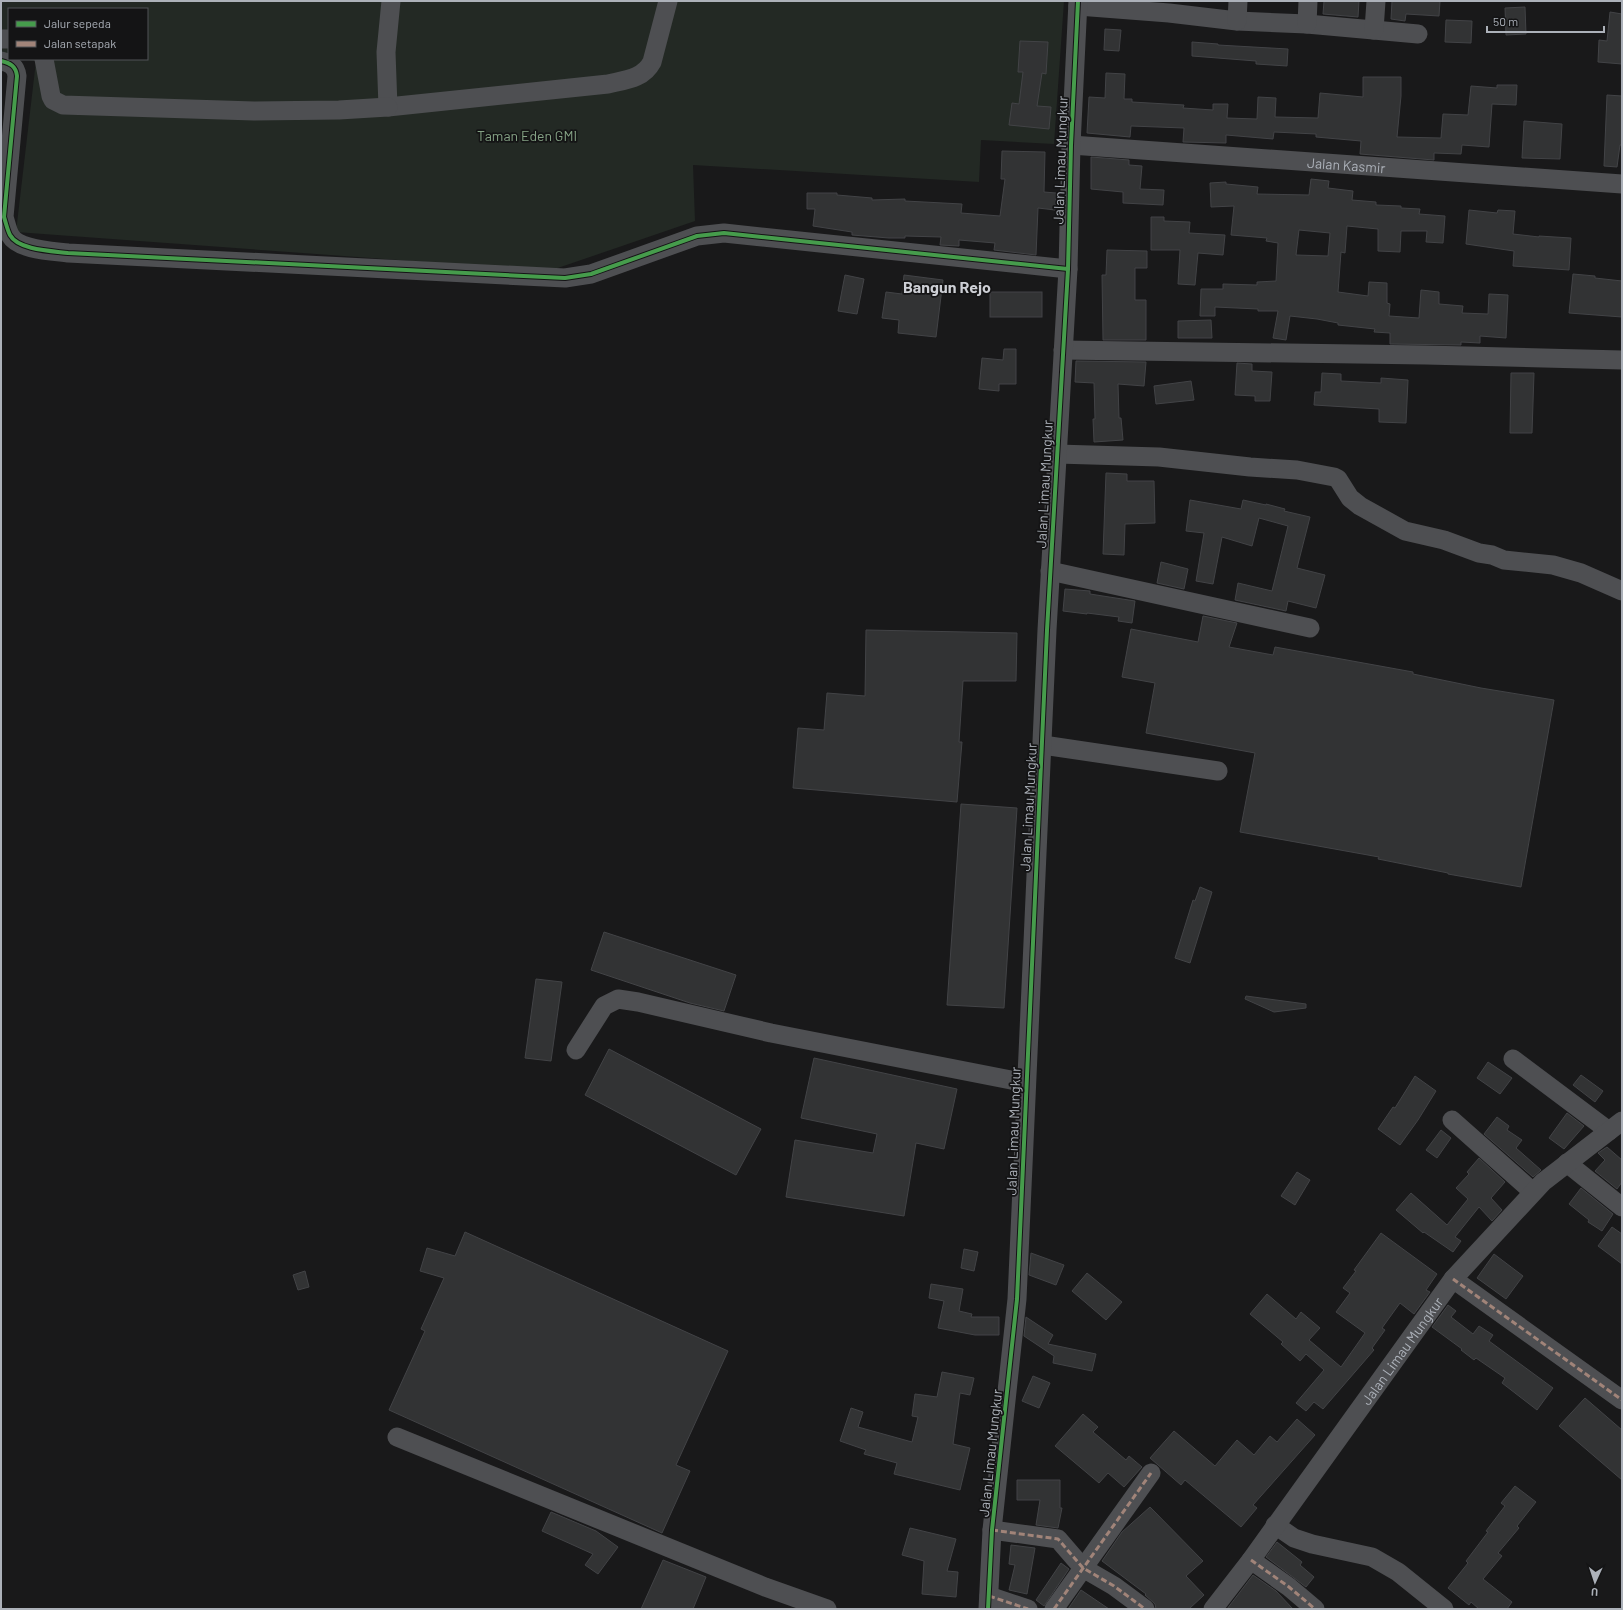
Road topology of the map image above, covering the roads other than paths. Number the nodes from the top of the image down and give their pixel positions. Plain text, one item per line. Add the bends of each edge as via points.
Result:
1 (391, 1) edge
2 (668, 1) edge
3 (1238, 1) edge
4 (1308, 1) edge
5 (1376, 1) edge
6 (1078, 4) edge
7 (1103, 5) edge
8 (1169, 7) edge
9 (1237, 21) junction
10 (1307, 24) junction
11 (1374, 30) junction
12 (1418, 34) dead end
13 (44, 60) edge
14 (1, 61) edge
15 (388, 107) junction
16 (1071, 145) junction
17 (1622, 184) edge
18 (1068, 268) junction
19 (1063, 350) junction
20 (1622, 360) edge
21 (1057, 454) junction
22 (1050, 571) junction
23 (1622, 590) edge
24 (1310, 628) dead end
25 (1042, 745) junction
26 (1218, 771) dead end
27 (576, 1050) dead end
28 (1513, 1059) dead end
29 (1026, 1083) junction
30 (1452, 1120) dead end
31 (1616, 1126) edge
32 (1567, 1163) junction
33 (1533, 1192) junction
34 (1622, 1207) edge
35 (1453, 1279) junction
36 (1622, 1400) edge
37 (397, 1437) dead end
38 (1151, 1473) dead end
39 (1276, 1526) junction
40 (992, 1530) junction
41 (1251, 1560) junction
42 (1083, 1568) junction
43 (989, 1603) edge
44 (827, 1609) edge
45 (1028, 1609) edge
46 (1054, 1609) edge
47 (1145, 1609) edge
48 (1213, 1609) edge
49 (1315, 1609) edge
50 (1444, 1609) edge

1 - 15 street via 386,52
2 - 15 street via 652,62 648,70 641,75 608,84
3 - 9 street
4 - 10 street
5 - 11 street
6 - 7 street
6 - 16 street, Jalan Limau Mungkur
7 - 8 street
8 - 9 street
9 - 10 street
10 - 11 street
11 - 12 street
13 - 15 street via 50,96 63,105 254,111
14 - 18 street via 14,66 17,70 18,83 4,217 10,236 17,243 37,249 565,278 591,274 697,236 724,233
16 - 17 street, Jalan Kasmir
16 - 18 street, Jalan Limau Mungkur
18 - 19 street, Jalan Limau Mungkur
19 - 20 street
19 - 21 street, Jalan Limau Mungkur
21 - 22 street, Jalan Limau Mungkur
21 - 23 street via 1159,458 1297,470 1334,477 1350,498 1360,506 1406,531 1444,540 1504,560 1553,565 1581,573
22 - 24 street
22 - 25 street, Jalan Limau Mungkur
25 - 26 street
25 - 29 street, Jalan Limau Mungkur
27 - 29 street via 604,1006 618,999 771,1033
28 - 31 street
29 - 40 street, Jalan Limau Mungkur via 1017,1299
30 - 33 street
31 - 32 street, Jalan Limau Mungkur
32 - 33 street, Jalan Limau Mungkur
32 - 34 street
33 - 35 street, Jalan Limau Mungkur
35 - 36 street
35 - 39 street, Jalan Limau Mungkur
37 - 44 street via 765,1587
38 - 42 street
39 - 41 street, Jalan Limau Mungkur
39 - 50 street via 1294,1538 1312,1544 1372,1557 1398,1572
40 - 42 street via 1058,1539
40 - 43 street, Jalan Limau Mungkur
41 - 48 street, Jalan Limau Mungkur
41 - 49 street
42 - 46 street
42 - 47 street via 1114,1586
43 - 45 street

